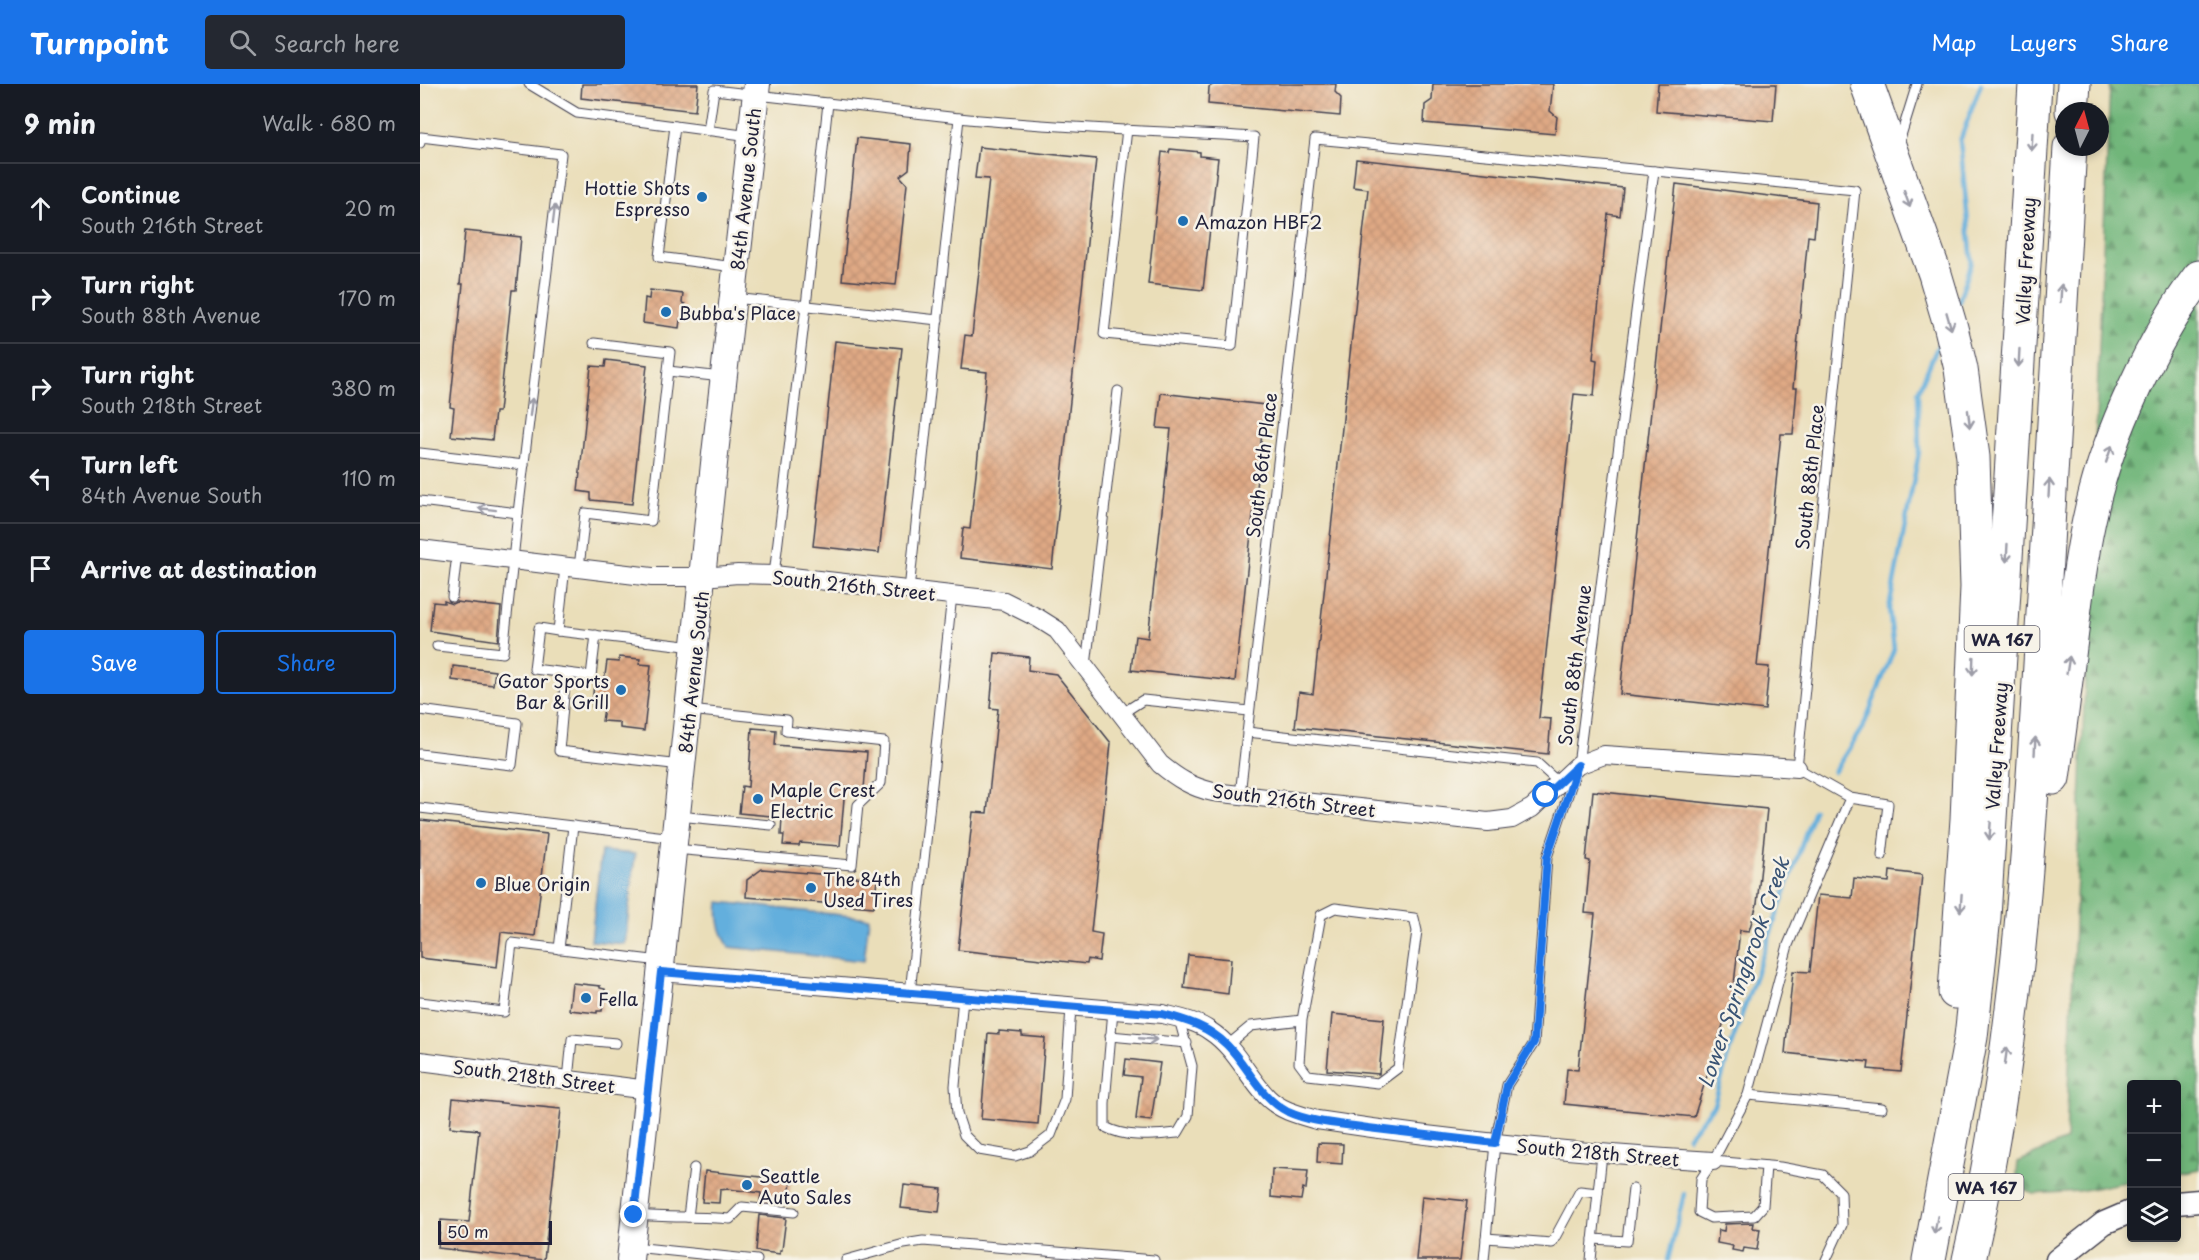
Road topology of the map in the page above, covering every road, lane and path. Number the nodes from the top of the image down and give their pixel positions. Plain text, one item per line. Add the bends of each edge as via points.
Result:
1 (529, 84) edge
2 (1867, 84) edge
3 (1917, 84) edge
4 (2036, 84) edge
5 (2073, 84) edge
6 (756, 89) edge
7 (2072, 102) edge
8 (828, 103) junction
9 (959, 118) junction
10 (675, 126) junction
11 (1127, 129) junction
12 (708, 131) junction
13 (751, 136) junction
14 (420, 143) edge
15 (2069, 156) edge
16 (1893, 159) junction
17 (1654, 171) junction
18 (737, 267) junction
19 (2199, 277) edge
20 (734, 298) junction
21 (806, 306) junction
22 (938, 320) junction
23 (594, 344) dead end
24 (668, 371) junction
25 (724, 378) junction
26 (1118, 392) dead end
27 (420, 453) edge
28 (524, 465) junction
29 (420, 501) edge
30 (518, 513) junction
31 (420, 549) edge
32 (457, 554) junction
33 (513, 560) junction
34 (572, 567) junction
35 (774, 576) junction
36 (704, 577) junction
37 (909, 590) junction
38 (952, 595) junction
39 (452, 597) dead end
40 (558, 631) junction
41 (596, 635) junction
42 (437, 646) dead end
43 (696, 647) junction
44 (1086, 668) junction
45 (566, 673) junction
46 (420, 710) edge
47 (689, 710) junction
48 (1249, 711) junction
49 (1121, 714) junction
50 (1247, 732) junction
51 (420, 754) edge
52 (683, 765) junction
53 (1578, 765) junction
54 (1797, 768) junction
55 (1559, 783) junction
56 (1240, 795) junction
57 (1850, 798) junction
58 (420, 808) edge
59 (771, 825) dead end
60 (573, 826) junction
61 (676, 834) junction
62 (1882, 856) dead end
63 (559, 949) junction
64 (2020, 951) junction
65 (661, 966) junction
66 (910, 993) junction
67 (963, 997) junction
68 (420, 1002) edge
69 (1071, 1007) junction
70 (1113, 1010) junction
71 (1179, 1018) junction
72 (1302, 1020) junction
73 (1110, 1036) junction
74 (616, 1043) dead end
75 (1187, 1043) junction
76 (1228, 1046) junction
77 (420, 1061) edge
78 (568, 1080) junction
79 (648, 1090) junction
80 (1748, 1095) junction
81 (1882, 1108) dead end
82 (1495, 1143) junction
83 (1602, 1154) junction
84 (1713, 1161) junction
85 (1766, 1166) junction
86 (694, 1168) dead end
87 (1633, 1189) dead end
88 (1942, 1190) junction
89 (1598, 1193) junction
90 (2199, 1201) edge
91 (2181, 1203) edge
92 (794, 1212) dead end
93 (2127, 1213) edge
94 (634, 1215) junction
95 (688, 1217) junction
96 (1486, 1238) junction
97 (1593, 1239) junction
98 (630, 1253) edge
99 (758, 1260) edge
100 (846, 1260) edge
101 (1154, 1260) edge
102 (1484, 1260) edge
103 (1591, 1260) edge
104 (1826, 1260) edge
105 (1929, 1260) edge
106 (1969, 1260) edge
107 (2057, 1260) edge

1 - 10 lane via 577,113
2 - 16 highway
3 - 16 lane
4 -> 88 highway, Valley Freeway / WA 167 via 1984,917 1971,1037
5 - 7 highway
6 - 8 lane
6 - 12 lane via 714,90
6 - 13 main road, 84th Avenue South
8 - 9 lane
8 - 21 lane
9 - 11 lane
9 - 22 lane
10 - 12 lane
10 - 18 lane via 659,258
11 - 11 lane via 1254,137 1232,346 1104,334
12 - 13 lane
13 - 18 main road, 84th Avenue South
28 -> 14 lane via 561,154 421,137
64 -> 15 highway, Valley Freeway / WA 167
16 -> 88 highway via 1935,274 1961,369 1973,457 1977,586 1967,819 1946,1081
17 - 48 lane, South 86th Place via 1315,138
17 - 53 lane, South 88th Avenue
17 - 54 lane, South 88th Place via 1855,190
18 - 20 main road, 84th Avenue South
64 -> 19 highway via 2044,845 2092,506 2135,389 2172,317
20 - 21 lane
20 - 25 main road, 84th Avenue South
21 - 22 lane
21 - 35 lane
22 - 37 lane
23 - 24 lane via 670,352
24 - 25 lane
24 - 34 lane via 651,521 585,513
25 - 36 main road, 84th Avenue South
26 - 44 lane
27 - 28 lane
28 - 30 lane
30 -> 29 lane
30 - 33 lane
31 - 32 street, South 216th Street
32 - 33 street, South 216th Street
32 - 39 lane
33 - 34 street, South 216th Street
33 - 42 lane via 503,653
34 - 36 street, South 216th Street via 652,577
34 - 40 lane
35 - 36 street, South 216th Street
35 - 37 street, South 216th Street
36 - 43 main road, 84th Avenue South
37 - 38 street, South 216th Street
38 - 44 street, South 216th Street via 1004,601 1038,618 1057,630
38 - 66 lane
40 - 41 lane
40 - 45 lane via 539,628 534,669
41 - 43 lane
41 - 45 lane via 591,676
43 - 47 main road, 84th Avenue South
44 - 49 street, South 216th Street
45 - 52 lane via 559,751
46 - 51 lane via 517,723 512,765
47 - 52 main road, 84th Avenue South
47 - 61 lane via 787,720 786,731 884,742 881,783 858,805 852,865
48 - 49 lane via 1143,700
48 - 50 lane, South 86th Place
49 - 56 street, South 216th Street via 1160,764 1178,779 1194,788
50 - 55 lane via 1537,763
50 - 56 lane, South 86th Place
52 - 61 main road, 84th Avenue South
53 - 54 street, South 216th Street via 1604,754
53 - 55 street, South 216th Street
53 - 82 lane, South 88th Avenue via 1547,857 1534,1042 1507,1085
54 - 57 lane
55 - 56 street, South 216th Street via 1532,808 1512,819 1488,822
57 - 62 lane via 1888,804
57 - 80 lane via 1788,945
58 - 60 lane
59 - 61 lane
60 - 61 lane
60 - 63 lane
61 - 65 main road, 84th Avenue South
63 - 65 lane
63 - 68 lane via 512,943 504,1012
106 -> 64 highway, Valley Freeway / WA 167 via 1998,1114
65 - 66 street, South 218th Street
65 - 79 main road, 84th Avenue South
66 - 67 street, South 218th Street
67 - 69 street, South 218th Street
67 - 69 lane via 955,1086 957,1114 964,1135 979,1150 1015,1156 1030,1151 1051,1135 1065,1099
69 - 70 street, South 218th Street
70 - 71 street, South 218th Street
70 - 73 lane
71 - 75 lane
71 - 76 street, South 218th Street via 1210,1030
72 - 72 lane via 1321,915 1335,908 1414,918 1417,931 1398,1068 1378,1083 1308,1075 1299,1063
72 - 76 lane via 1251,1026
73 -> 75 lane
73 - 75 lane via 1105,1127 1117,1133 1147,1136 1178,1132 1188,1116 1192,1066
74 - 78 lane via 572,1039
76 - 82 street, South 218th Street via 1268,1097 1288,1112 1338,1124
77 - 78 street, South 218th Street
78 - 79 street, South 218th Street
79 - 94 main road, 84th Avenue South
80 - 81 lane
80 - 84 lane
82 - 83 street, South 218th Street
82 - 96 lane, South 88th Avenue
83 - 84 street, South 218th Street
83 - 89 lane
84 - 85 lane
84 - 85 lane via 1701,1179 1699,1212 1711,1218 1754,1216 1763,1206
85 - 104 lane via 1823,1175 1841,1192 1842,1225
86 - 95 lane
87 - 97 lane via 1627,1241
88 -> 105 highway, Valley Freeway / WA 167
89 - 96 lane via 1580,1191 1552,1243
89 - 97 lane
90 - 91 street
92 - 95 lane via 742,1207 730,1219
93 - 107 street via 2104,1223
94 - 95 lane
94 - 98 main road, 84th Avenue South
96 - 102 lane, South 88th Avenue
97 - 103 lane
98 - 99 lane
100 - 101 lane via 923,1241

